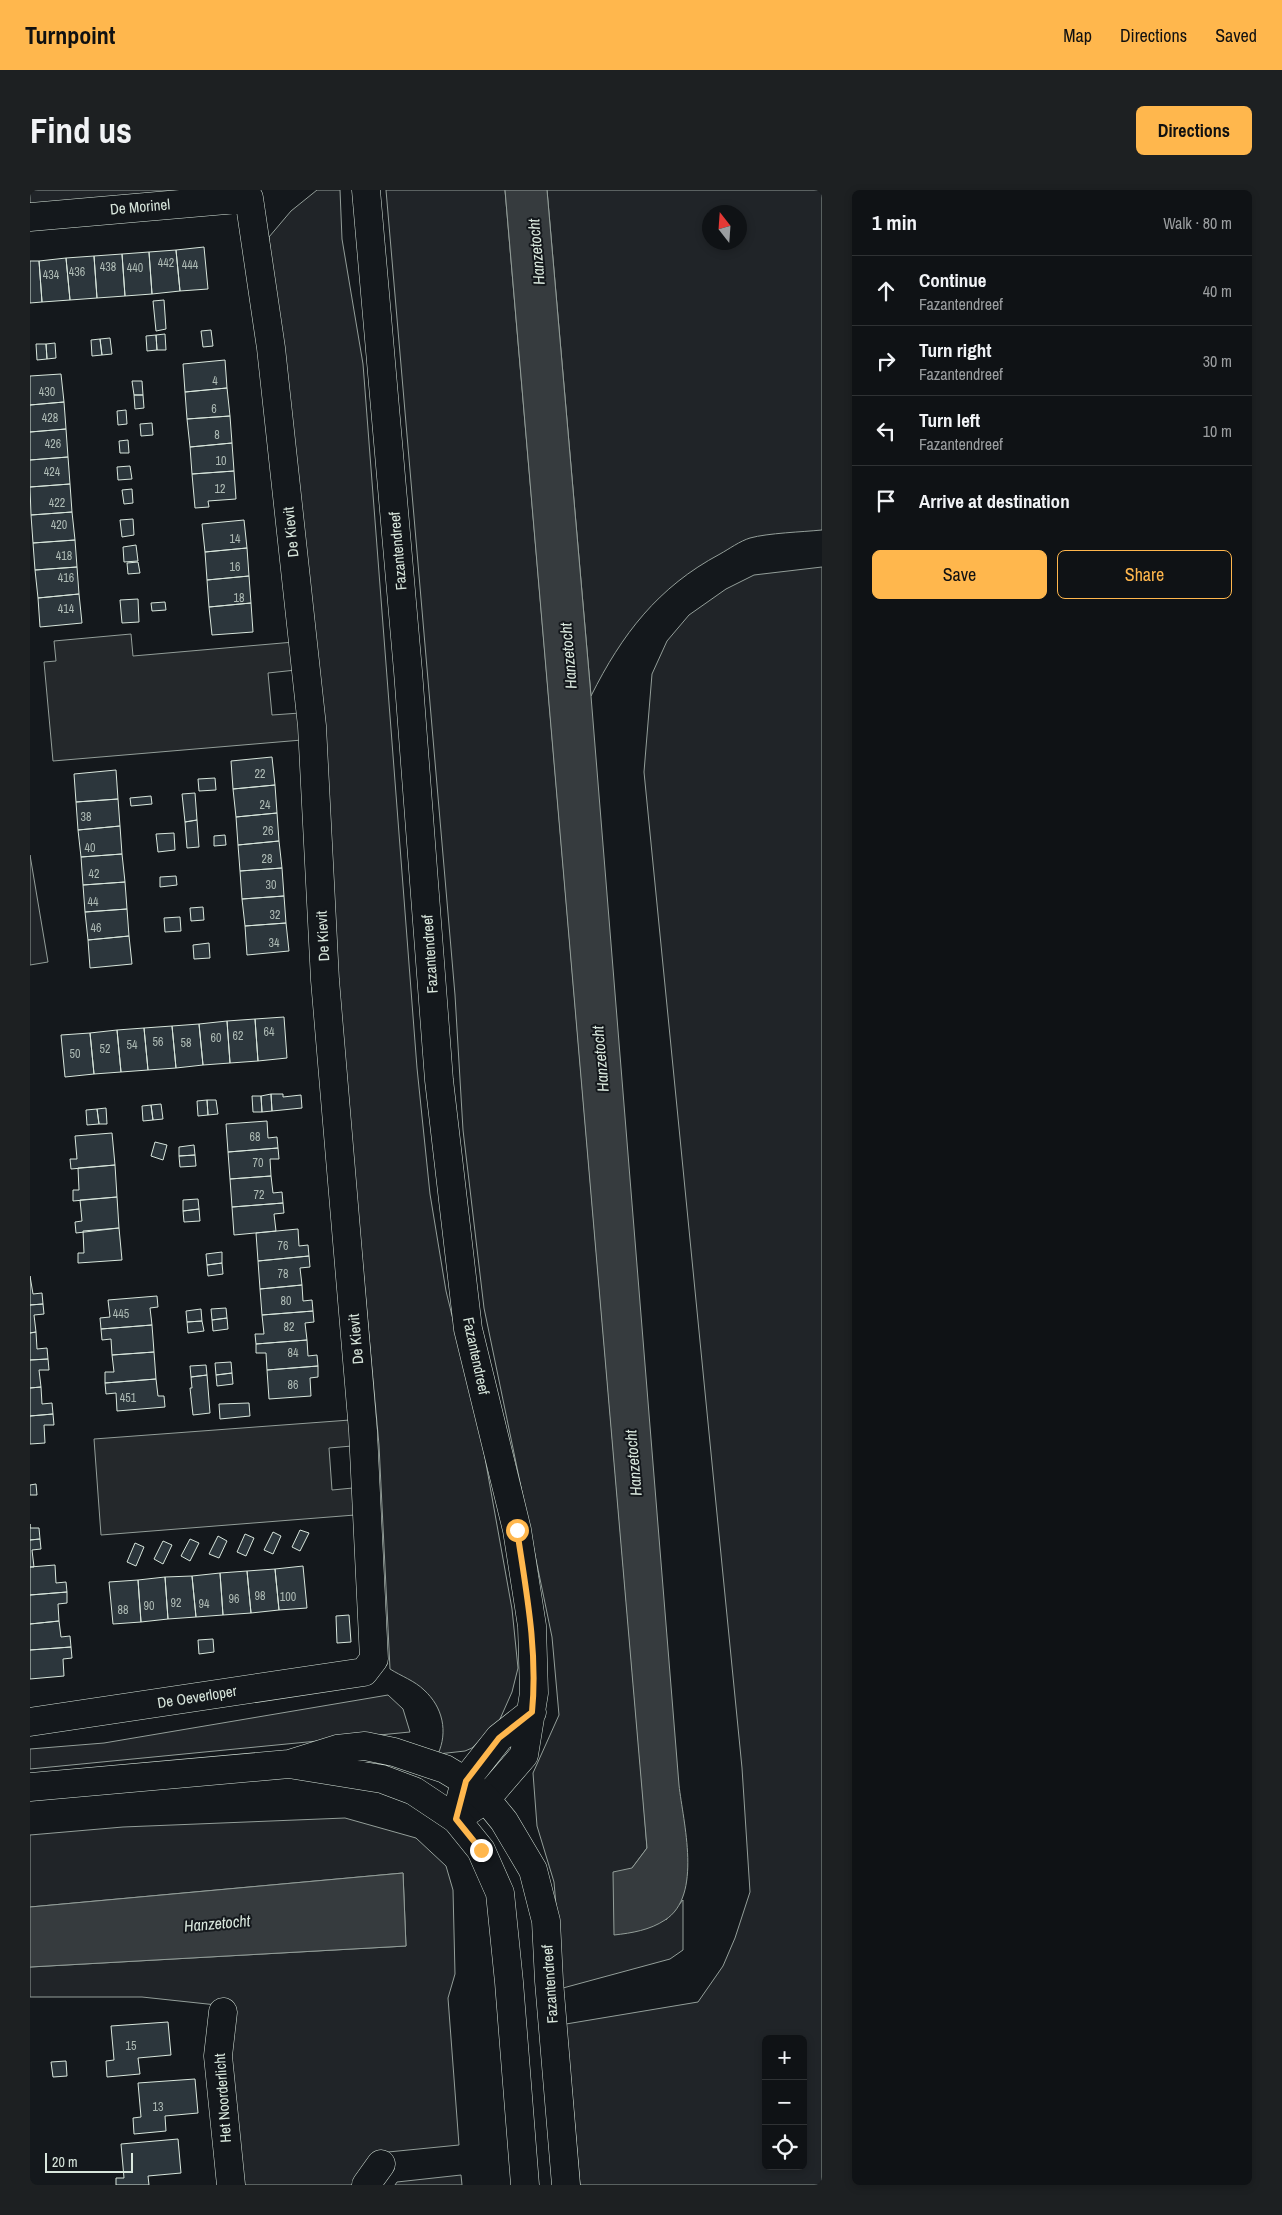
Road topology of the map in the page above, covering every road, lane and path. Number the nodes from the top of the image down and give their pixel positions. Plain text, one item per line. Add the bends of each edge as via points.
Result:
1 (366, 190) edge
2 (249, 198) joint
3 (30, 217) edge
4 (364, 1672) joint
5 (532, 1712) junction
6 (30, 1722) edge
7 (289, 1764) junction
8 (466, 1781) junction
9 (30, 1787) edge
10 (486, 1799) junction
11 (456, 1819) junction
12 (223, 2012) dead end
13 (230, 2185) edge
14 (525, 2185) edge
15 (566, 2185) edge

1 - 5 street, Fazantendreef via 408,671 439,1080 468,1329 517,1530 532,1626
2 - 3 street, De Morinel
2 - 4 street, De Kievit via 271,348 312,726 325,980 363,1431 374,1659
4 - 6 street, De Oeverloper
5 - 8 street via 499,1738
5 - 10 street, Fazantendreef via 524,1755
7 - 8 street via 337,1748 365,1746 445,1769
7 - 9 street
7 - 11 street via 382,1779 414,1791
8 - 10 street
8 - 11 street
10 - 11 street, Fazantendreef
10 - 15 street, Fazantendreef via 504,1821 533,1870 546,1921
11 - 14 street via 481,1850 500,1893
12 - 13 street, Het Noorderlicht via 218,2056

